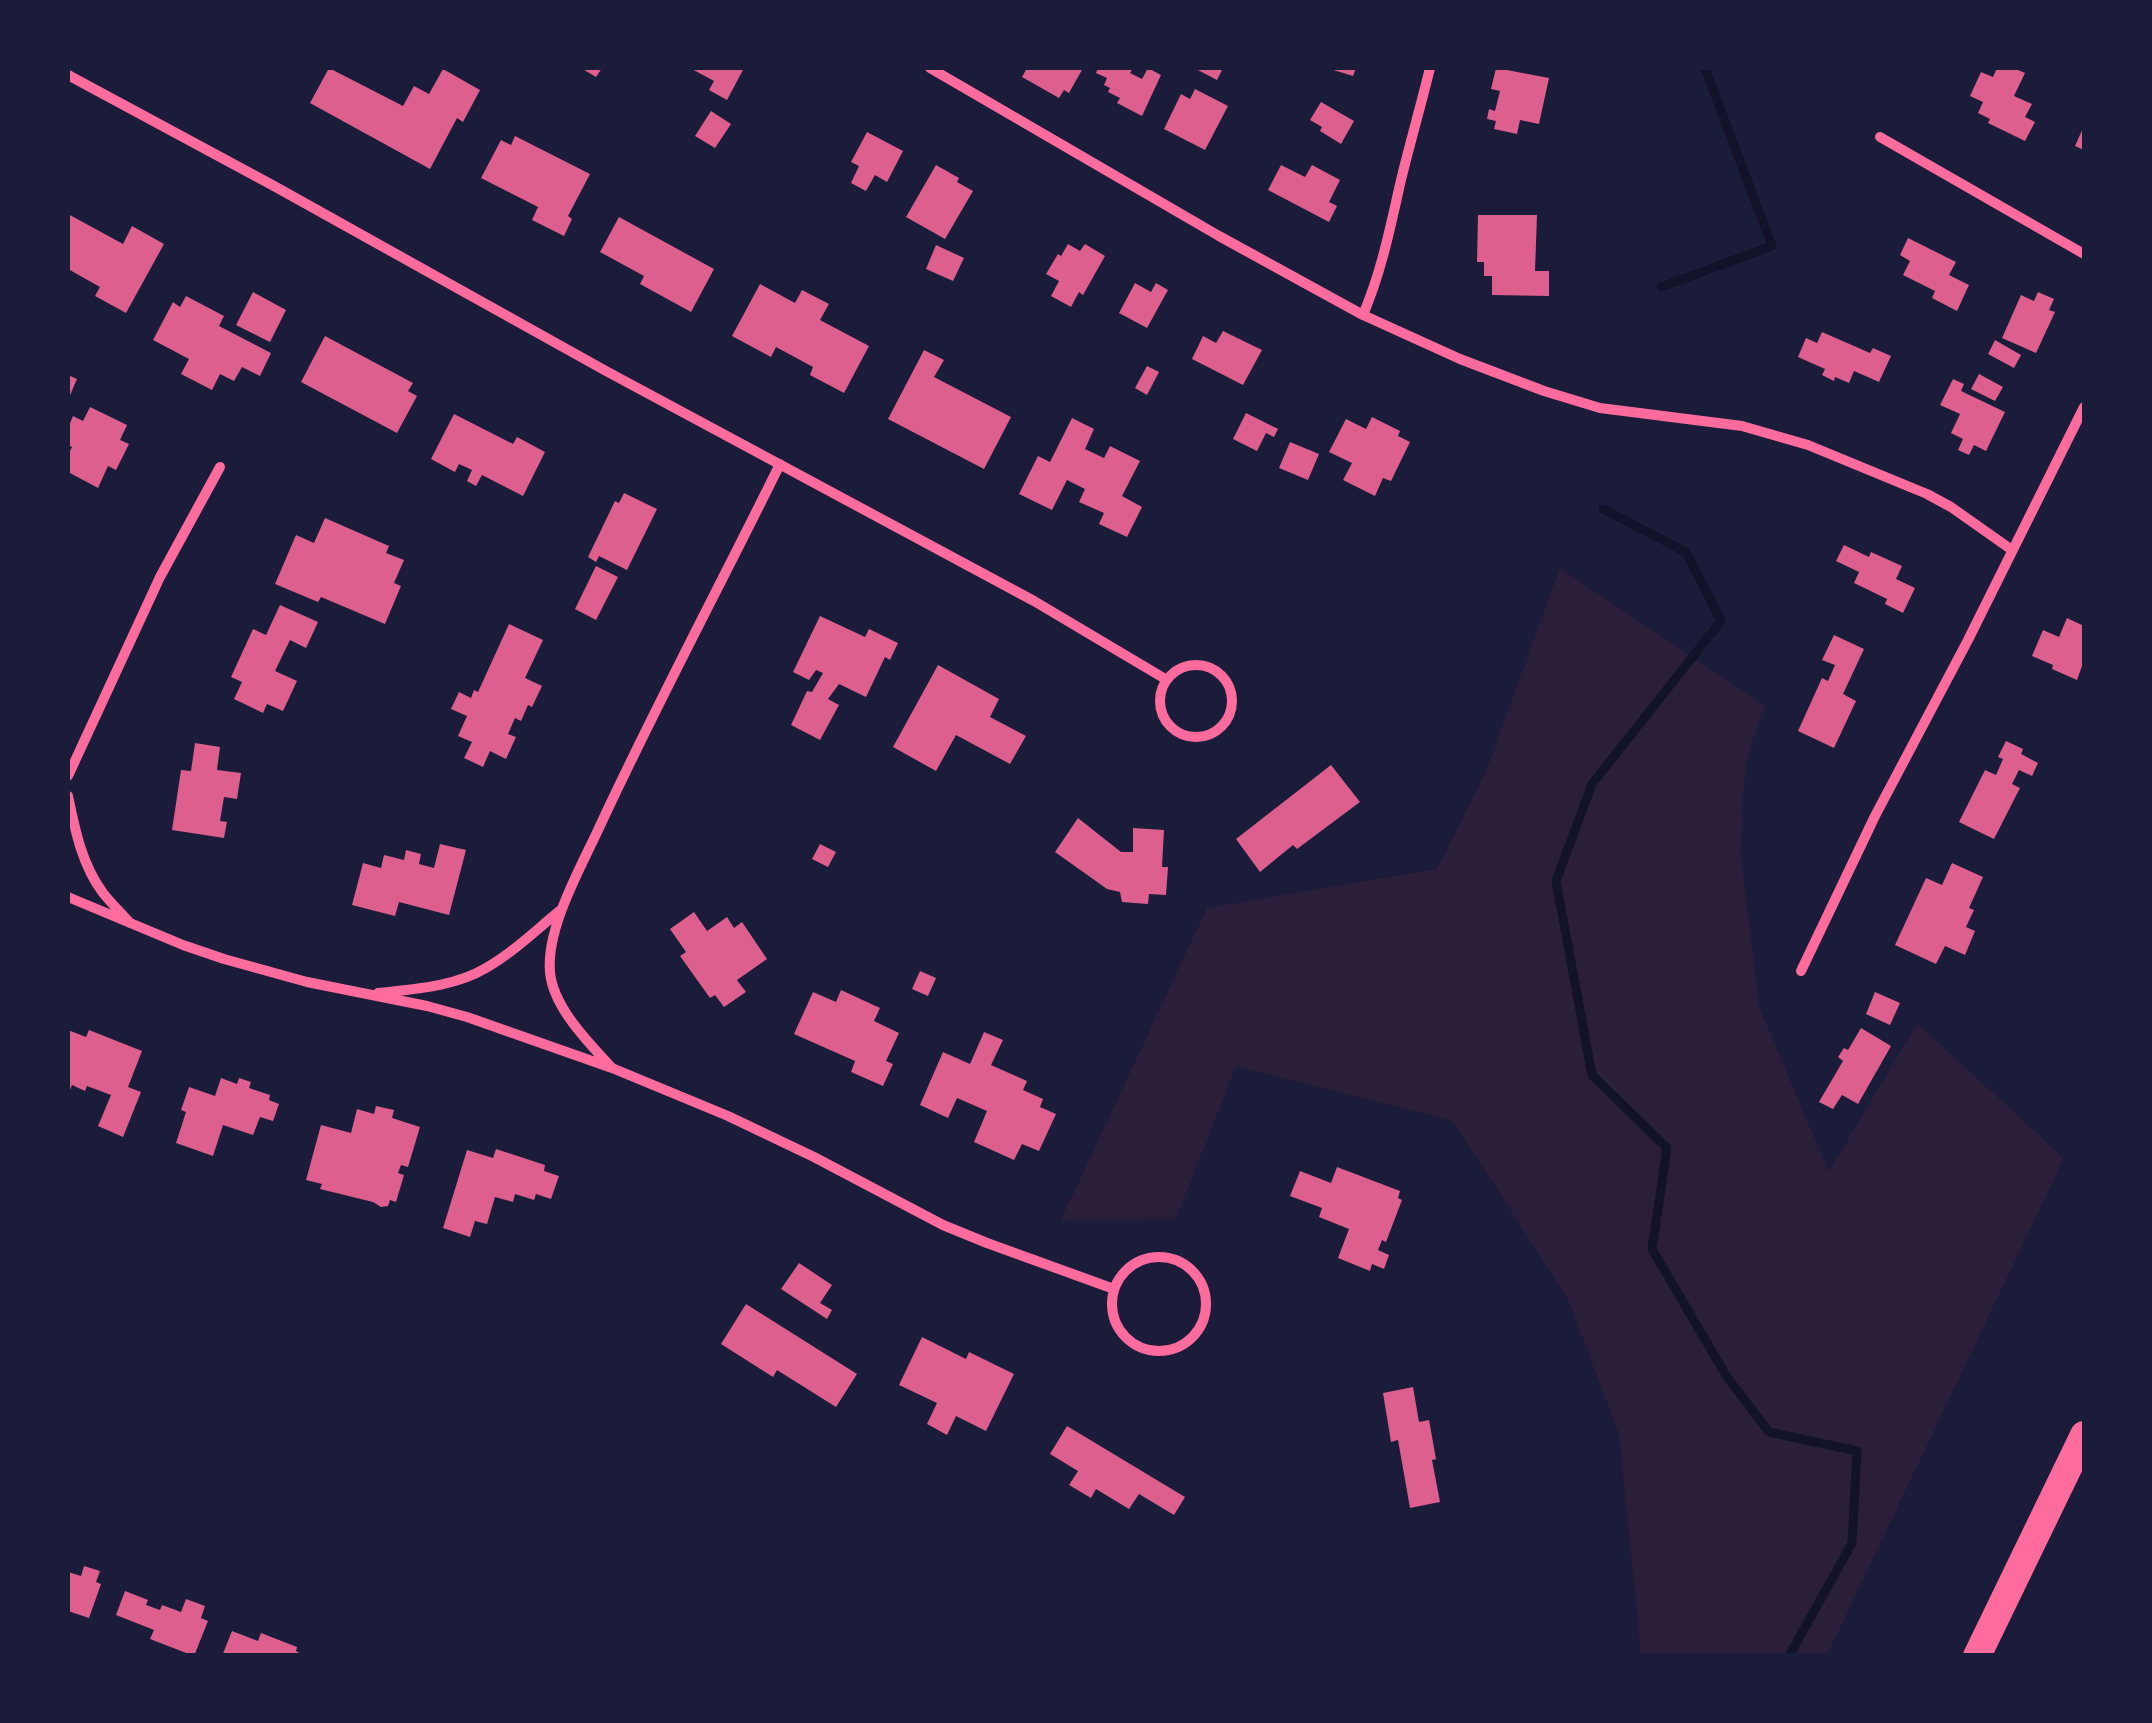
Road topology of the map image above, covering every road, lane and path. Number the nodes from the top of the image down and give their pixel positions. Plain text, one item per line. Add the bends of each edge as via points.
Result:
1 (930, 68) edge
2 (1430, 68) edge
3 (68, 75) edge
4 (1880, 137) dead end
5 (2084, 254) edge
6 (1363, 315) junction
7 (2084, 407) edge
8 (780, 464) junction
9 (220, 467) dead end
10 (2012, 550) junction
11 (1167, 680) junction
12 (68, 776) edge
13 (68, 796) edge
14 (68, 897) edge
15 (562, 908) junction
16 (132, 925) junction
17 (1802, 971) dead end
18 (368, 994) junction
19 (612, 1068) junction
20 (1114, 1289) junction
21 (2084, 1436) edge
22 (1977, 1656) edge

1 - 6 street
2 - 6 street via 1388,246
3 - 8 street
4 - 5 street
6 - 10 street via 1460,359 1600,408 1742,426 1808,445 1928,494
7 - 10 street
8 - 11 street via 1034,600
8 - 15 street
9 - 12 street via 160,577
10 - 17 street
11 - 11 street via 1161,707 1176,730 1202,737 1226,722 1232,695 1217,672 1190,666
13 - 16 street via 84,857
14 - 16 street
15 - 18 street via 484,970
15 - 19 street via 551,952 554,988 569,1018
16 - 18 street via 224,959
18 - 19 street via 467,1017
19 - 20 street via 728,1116 944,1225
20 - 20 street via 1119,1328 1144,1348 1176,1348 1203,1319 1202,1287 1174,1260 1142,1260
21 - 22 highway

